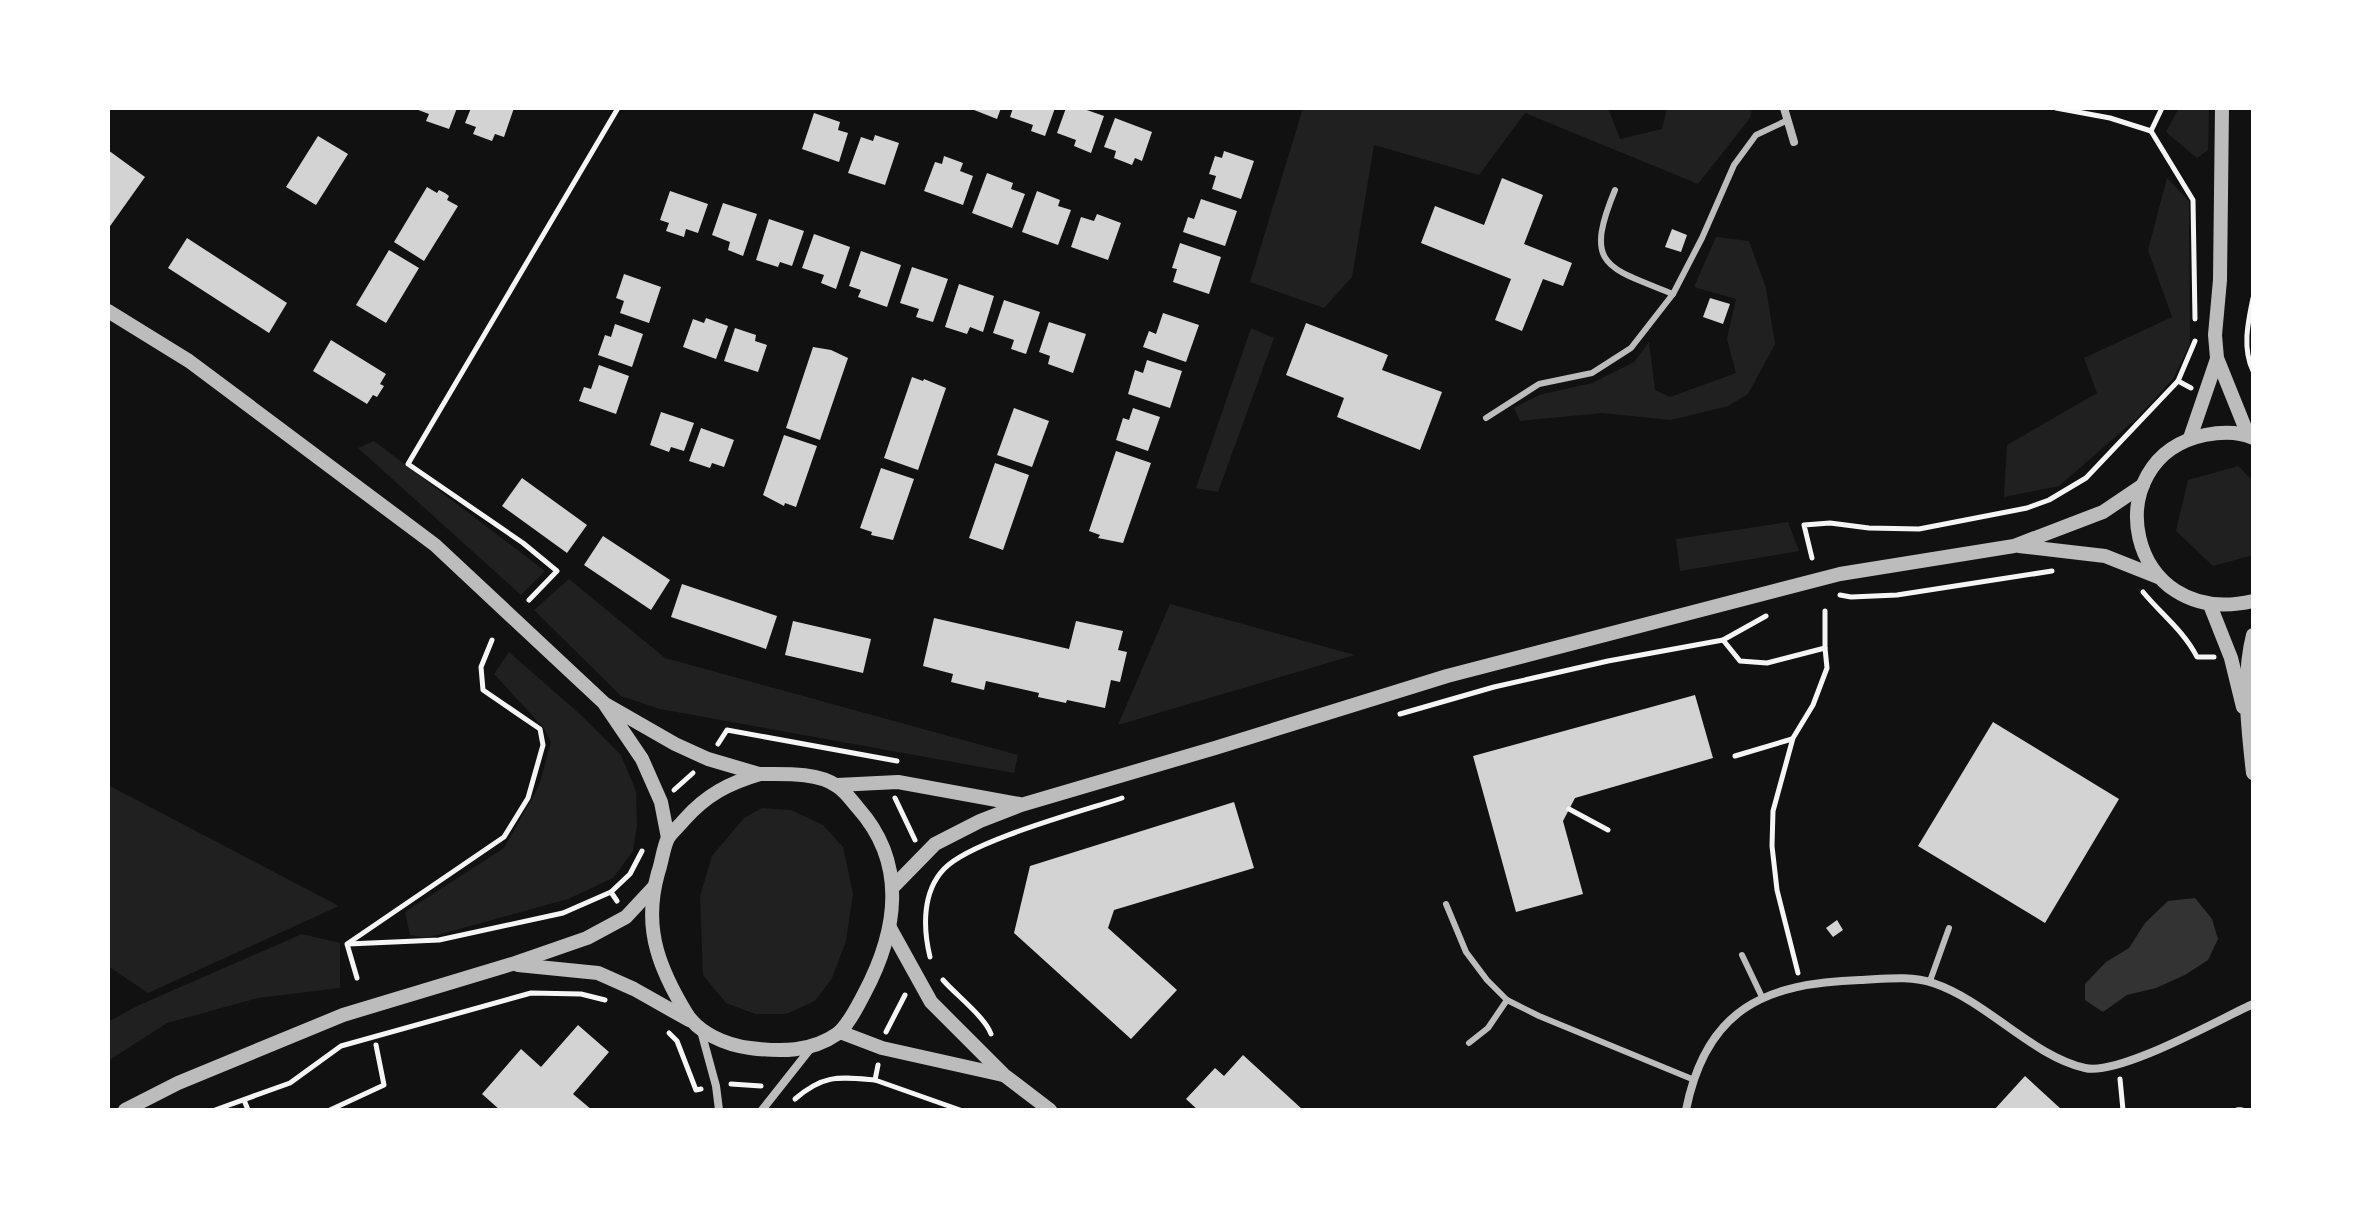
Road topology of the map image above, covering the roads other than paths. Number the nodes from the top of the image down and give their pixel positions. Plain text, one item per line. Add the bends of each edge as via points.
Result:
1 (1784, 108) edge
2 (2222, 108) edge
3 (1788, 120) junction
4 (1794, 142) dead end
5 (1615, 190) dead end
6 (1673, 294) junction
7 (108, 311) edge
8 (2217, 358) junction
9 (1486, 418) dead end
10 (2251, 437) edge
11 (2190, 438) junction
12 (2143, 485) junction
13 (2014, 546) junction
14 (2158, 577) junction
15 (2253, 601) edge
16 (2210, 605) junction
17 (2253, 635) edge
18 (604, 703) junction
19 (2249, 734) junction
20 (2253, 773) edge
21 (760, 774) junction
22 (837, 785) junction
23 (1021, 805) junction
24 (668, 838) junction
25 (893, 887) junction
26 (653, 888) junction
27 (1446, 904) dead end
28 (890, 928) junction
29 (1949, 928) dead end
30 (1742, 955) dead end
31 (512, 964) junction
32 (1930, 981) junction
33 (1762, 997) junction
34 (1507, 1000) junction
35 (2253, 1004) edge
36 (690, 1020) junction
37 (701, 1031) junction
38 (840, 1032) junction
39 (1469, 1043) dead end
40 (811, 1047) junction
41 (1004, 1075) junction
42 (1692, 1079) junction
43 (125, 1110) edge
44 (719, 1110) edge
45 (762, 1110) edge
46 (1050, 1110) edge
47 (1686, 1110) edge

1 - 3 street
2 - 8 street
3 - 4 street
3 - 6 lane via 1756,135 1734,165
5 - 6 lane via 1601,223 1599,242 1606,261
6 - 9 lane via 1631,348 1592,373 1539,384
7 - 18 street via 189,361 435,545
8 - 10 street
8 - 11 street
10 - 11 street via 2219,432
11 - 12 street via 2170,449
12 - 13 street via 2103,512
12 - 14 street via 2137,533
13 - 14 street via 2105,556
13 - 23 street via 1840,574 1462,672
14 - 16 street via 2191,600
15 - 16 street
16 - 19 street via 2231,658
17 - 19 street
18 - 21 street via 675,744
18 - 24 street via 642,759 661,802
19 - 20 street
21 - 22 street via 803,775
21 - 24 street via 714,792
22 - 23 street via 898,782
22 - 25 street via 869,821 886,851
23 - 25 street via 935,844
24 - 26 street
25 - 28 street
26 - 31 street via 626,917 587,938
26 - 36 street via 656,948
27 - 34 lane via 1466,952
28 - 38 street via 880,963
28 - 41 street via 931,1002
29 - 32 lane
30 - 33 lane
31 - 36 street via 598,973
31 - 43 street via 343,1015
32 - 33 street via 1802,984
32 - 35 street via 2087,1069 2118,1066
33 - 42 street via 1734,1015 1715,1036
34 - 39 lane via 1488,1028
34 - 42 lane
36 - 37 street
37 - 40 street via 742,1047 778,1052
37 - 44 street
38 - 40 street
38 - 41 street via 882,1048
40 - 45 street
41 - 46 street
42 - 47 street

